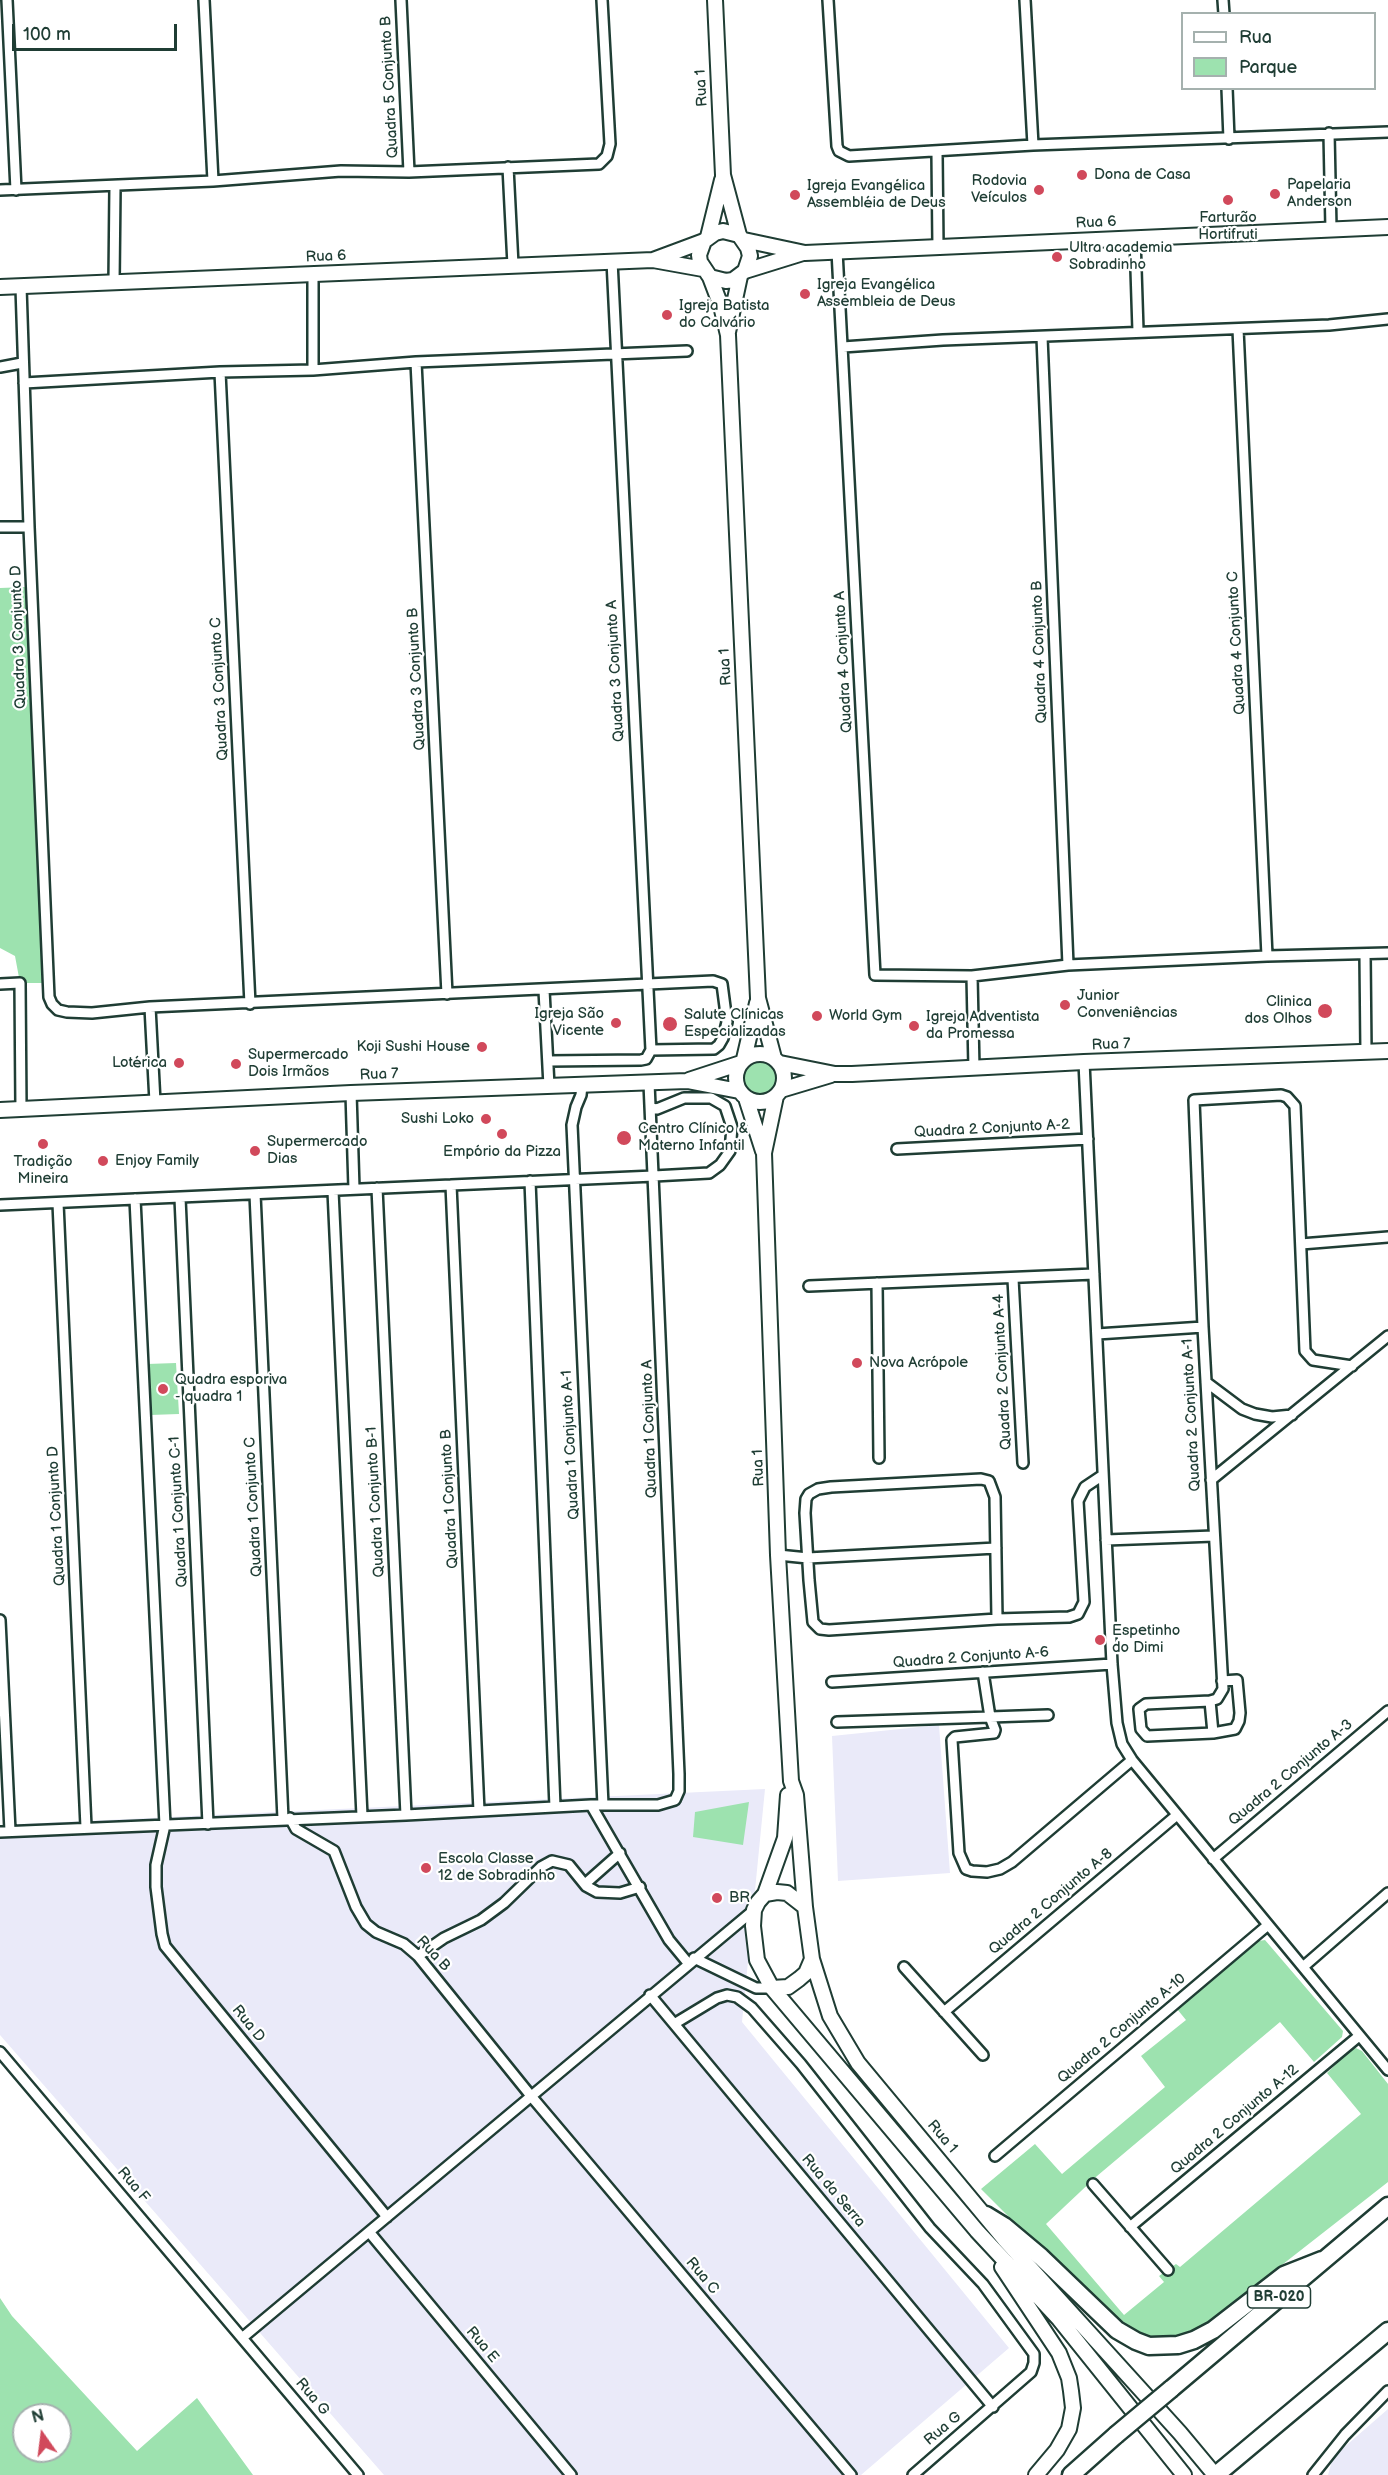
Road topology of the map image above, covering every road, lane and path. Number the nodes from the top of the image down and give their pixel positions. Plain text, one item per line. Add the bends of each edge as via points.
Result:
1 (7, 0) edge
2 (204, 0) edge
3 (401, 0) edge
4 (603, 0) edge
5 (715, 0) edge
6 (828, 0) edge
7 (1025, 0) edge
8 (1227, 90) edge
9 (1388, 132) edge
10 (1329, 133) junction
11 (1229, 139) junction
12 (1033, 146) junction
13 (937, 153) junction
14 (508, 167) junction
15 (409, 172) junction
16 (723, 175) junction
17 (213, 181) junction
18 (115, 186) junction
19 (16, 189) junction
20 (0, 190) edge
21 (1388, 227) edge
22 (1331, 229) junction
23 (742, 238) junction
24 (1135, 238) junction
25 (706, 239) junction
26 (938, 247) junction
27 (837, 251) junction
28 (805, 253) junction
29 (653, 260) junction
30 (612, 261) junction
31 (513, 266) junction
32 (707, 273) junction
33 (742, 273) junction
34 (312, 274) junction
35 (114, 283) junction
36 (21, 287) junction
37 (0, 288) edge
38 (1388, 320) edge
39 (1238, 329) junction
40 (1138, 331) junction
41 (728, 334) junction
42 (1042, 337) junction
43 (843, 347) junction
44 (687, 351) dead end
45 (615, 355) junction
46 (416, 362) junction
47 (22, 363) junction
48 (0, 367) edge
49 (314, 370) junction
50 (220, 372) junction
51 (24, 383) junction
52 (0, 527) edge
53 (29, 527) junction
54 (1388, 953) edge
55 (1365, 954) junction
56 (1267, 956) junction
57 (1068, 965) junction
58 (972, 976) junction
59 (0, 984) edge
60 (646, 986) junction
61 (544, 990) junction
62 (447, 994) junction
63 (758, 998) junction
64 (250, 1004) junction
65 (150, 1007) junction
66 (651, 1050) junction
67 (1388, 1051) edge
68 (1366, 1052) junction
69 (777, 1060) junction
70 (548, 1061) junction
71 (742, 1061) junction
72 (1084, 1062) junction
73 (974, 1069) junction
74 (835, 1074) junction
75 (687, 1081) junction
76 (649, 1083) junction
77 (582, 1085) junction
78 (549, 1086) junction
79 (351, 1093) junction
80 (779, 1093) junction
81 (743, 1095) junction
82 (155, 1102) junction
83 (651, 1108) junction
84 (21, 1109) junction
85 (0, 1110) edge
86 (1088, 1139) junction
87 (897, 1149) dead end
88 (764, 1153) junction
89 (654, 1176) junction
90 (574, 1179) junction
91 (530, 1181) junction
92 (451, 1185) junction
93 (354, 1188) junction
94 (377, 1188) junction
95 (333, 1191) junction
96 (255, 1194) junction
97 (180, 1198) junction
98 (135, 1199) junction
99 (58, 1203) junction
100 (0, 1205) edge
101 (1388, 1237) edge
102 (1301, 1244) junction
103 (1094, 1274) junction
104 (1013, 1279) junction
105 (877, 1283) junction
106 (809, 1286) dead end
107 (1203, 1327) junction
108 (1097, 1334) junction
109 (1388, 1336) edge
110 (1352, 1366) junction
111 (1206, 1382) junction
112 (1292, 1416) junction
113 (879, 1458) dead end
114 (1023, 1463) dead end
115 (1103, 1476) junction
116 (1211, 1480) junction
117 (1214, 1536) junction
118 (1106, 1540) junction
119 (996, 1548) junction
120 (778, 1555) junction
121 (808, 1558) junction
122 (997, 1619) junction
123 (0, 1620) edge
124 (1112, 1665) junction
125 (983, 1672) junction
126 (1222, 1680) junction
127 (832, 1682) dead end
128 (1210, 1701) junction
129 (1388, 1711) edge
130 (1048, 1715) dead end
131 (990, 1717) junction
132 (837, 1722) dead end
133 (1213, 1733) junction
134 (1132, 1760) junction
135 (791, 1781) junction
136 (603, 1804) junction
137 (591, 1805) junction
138 (555, 1807) junction
139 (479, 1812) junction
140 (406, 1815) junction
141 (1177, 1815) junction
142 (362, 1816) junction
143 (287, 1819) junction
144 (208, 1824) junction
145 (165, 1825) junction
146 (86, 1827) junction
147 (5, 1831) edge
148 (620, 1853) junction
149 (1213, 1858) junction
150 (585, 1884) junction
151 (640, 1887) junction
152 (1388, 1893) edge
153 (765, 1894) junction
154 (805, 1907) junction
155 (754, 1910) junction
156 (1268, 1925) junction
157 (712, 1944) junction
158 (418, 1956) junction
159 (812, 1959) junction
160 (691, 1960) junction
161 (904, 1967) dead end
162 (1303, 1967) junction
163 (716, 1968) junction
164 (772, 1988) junction
165 (650, 1995) junction
166 (945, 2012) junction
167 (674, 2024) junction
168 (1359, 2036) junction
169 (0, 2052) edge
170 (983, 2055) dead end
171 (1388, 2070) edge
172 (531, 2096) junction
173 (995, 2156) dead end
174 (1093, 2184) dead end
175 (1388, 2206) edge
176 (986, 2215) junction
177 (387, 2217) junction
178 (1130, 2227) junction
179 (977, 2231) junction
180 (370, 2233) junction
181 (1322, 2260) junction
182 (1168, 2270) dead end
183 (1388, 2331) edge
184 (242, 2338) junction
185 (1388, 2391) edge
186 (993, 2407) junction
187 (358, 2475) edge
188 (571, 2475) edge
189 (851, 2475) edge
190 (913, 2475) edge
191 (1036, 2475) edge
192 (1071, 2475) edge
193 (1184, 2475) edge
194 (1216, 2475) edge
195 (1313, 2475) edge

1 - 19 street
2 - 17 street
3 - 15 street, Quadra 5 Conjunto B
4 - 14 street via 610,128 604,161 575,167
5 - 16 main road, Rua 1
6 - 13 street via 839,152 849,156
7 - 12 street
8 - 11 street
9 - 10 street
10 - 11 street
10 - 22 street
11 - 12 street
12 - 13 street
13 - 26 street
14 - 15 street
14 - 31 street
15 - 17 street via 341,171
16 - 23 main road
16 - 25 main road
17 - 18 street
18 - 19 street
18 - 35 street
19 - 20 street
21 - 22 main road, Rua 6
22 - 24 main road, Rua 6
23 - 25 main road via 723,231
23 - 28 main road, Rua 6
23 - 33 main road via 750,256
24 - 26 main road, Rua 6
24 - 40 street
25 - 29 main road, Rua 6
25 - 32 main road via 699,255
26 - 27 main road, Rua 6
27 - 28 main road, Rua 6
27 - 43 street, Quadra 4 Conjunto A
28 - 33 main road, Rua 6
29 - 30 main road, Rua 6
29 - 32 main road, Rua 6
30 - 31 main road, Rua 6
30 - 45 street, Quadra 3 Conjunto A
31 - 34 main road, Rua 6
32 - 33 main road via 726,281
32 - 41 main road
33 - 41 main road
34 - 35 main road, Rua 6
34 - 49 street
35 - 36 main road, Rua 6
36 - 37 main road, Rua 6
36 - 47 street, Quadra 3 Conjunto D
38 - 39 street
39 - 40 street
39 - 56 street, Quadra 4 Conjunto C
40 - 42 street
41 - 63 main road, Rua 1
42 - 43 street
42 - 57 street, Quadra 4 Conjunto B
43 - 58 street, Quadra 4 Conjunto A via 875,975
44 - 45 street
45 - 46 street
45 - 60 street, Quadra 3 Conjunto A
46 - 49 street
46 - 62 street, Quadra 3 Conjunto B
47 - 48 street
47 - 51 street, Quadra 3 Conjunto D
49 - 50 street
50 - 51 street
50 - 64 street, Quadra 3 Conjunto C
51 - 53 street, Quadra 3 Conjunto D
52 - 53 street
53 - 65 street, Quadra 3 Conjunto D via 52,1004 67,1012
54 - 55 street
55 - 56 street
55 - 68 street
56 - 57 street
57 - 58 street
58 - 73 street
59 - 84 street via 20,983
60 - 61 street
60 - 66 street, Quadra 3 Conjunto A
60 - 66 street via 719,981 724,990 726,1014 723,1038 714,1049
61 - 62 street
61 - 70 street
62 - 64 street
63 - 69 main road
63 - 71 main road
64 - 65 street
65 - 82 street
66 - 70 street via 641,1060
67 - 68 main road, Rua 7
68 - 72 main road, Rua 7
69 - 71 main road via 759,1053
69 - 74 main road, Rua 7
69 - 80 main road via 785,1076
70 - 78 street
71 - 75 main road, Rua 7
71 - 81 main road via 735,1077
72 - 73 main road, Rua 7
72 - 86 street
73 - 74 main road, Rua 7
74 - 80 main road, Rua 7
75 - 76 main road, Rua 7
75 - 81 main road, Rua 7
76 - 77 main road, Rua 7
76 - 83 street, Quadra 1 Conjunto A
77 - 78 main road, Rua 7
77 - 90 street, Quadra 1 Conjunto A-1 via 572,1125
78 - 79 main road, Rua 7
79 - 82 main road, Rua 7
79 - 93 street
80 - 81 main road via 762,1102
80 - 88 main road, Rua 1
81 - 88 main road, Rua 1
82 - 84 main road, Rua 7
83 - 89 street, Quadra 1 Conjunto A
83 - 89 street via 684,1098 711,1098 725,1106 732,1127 730,1151 709,1173
84 - 85 main road, Rua 7
86 - 87 street, Quadra 2 Conjunto A-2
86 - 103 street
88 - 120 main road, Rua 1
89 - 90 street
89 - 136 street, Quadra 1 Conjunto A via 679,1791 675,1800 658,1805
90 - 91 street
90 - 136 street, Quadra 1 Conjunto A-1
91 - 92 street
91 - 138 street, Quadra 1 Conjunto A-1
92 - 94 street
92 - 139 street, Quadra 1 Conjunto B
93 - 94 street
93 - 95 street
94 - 140 street, Quadra 1 Conjunto B-1
95 - 96 street
95 - 142 street, Quadra 1 Conjunto B-1
96 - 97 street
96 - 143 street, Quadra 1 Conjunto C
97 - 98 street
97 - 144 street, Quadra 1 Conjunto C-1
98 - 99 street
98 - 145 street, Quadra 1 Conjunto C-1
99 - 100 street
99 - 146 street, Quadra 1 Conjunto D
101 - 102 street
102 - 107 street via 1295,1106 1281,1095 1194,1100
102 - 110 street via 1305,1351 1313,1360
103 - 104 street, Quadra 2 Conjunto A-4
103 - 108 street
104 - 105 street, Quadra 2 Conjunto A-4
104 - 114 street, Quadra 2 Conjunto A-4
105 - 106 street, Quadra 2 Conjunto A-4
105 - 113 street
107 - 108 street, Quadra 2 Conjunto A-1
107 - 111 street, Quadra 2 Conjunto A-1
108 - 115 street
109 - 110 street
110 - 112 street
111 - 112 street via 1242,1409 1272,1417
111 - 116 street, Quadra 2 Conjunto A-1
112 - 116 street
115 - 118 street
115 - 122 street via 1085,1486 1078,1501 1082,1610 1069,1617
116 - 117 street, Quadra 2 Conjunto A-1
117 - 118 street
117 - 126 street, Quadra 2 Conjunto A-1
118 - 124 street
119 - 121 street
119 - 121 street via 995,1497 989,1481 981,1479 818,1489 806,1499
119 - 122 street
120 - 121 street
120 - 135 main road, Rua 1
121 - 122 street via 813,1622 820,1629
123 - 147 street
124 - 125 street, Quadra 2 Conjunto A-6
124 - 134 street via 1117,1723 1122,1744
125 - 127 street, Quadra 2 Conjunto A-6
125 - 131 street
126 - 128 street via 1221,1695
126 - 133 street via 1237,1680 1239,1721 1235,1729
128 - 133 street
128 - 133 street via 1146,1704 1139,1709 1147,1736
129 - 149 street, Quadra 2 Conjunto A-3
130 - 131 street
131 - 132 street
131 - 134 street via 994,1733 956,1737 951,1743 959,1853 966,1869 987,1872 1012,1862
134 - 141 street
135 - 153 main road via 785,1838
135 - 154 main road via 796,1795
136 - 137 street, Quadra 1 Conjunto A
137 - 138 street, Quadra 1 Conjunto A
137 - 148 street
138 - 139 street, Quadra 1 Conjunto A
139 - 140 street, Quadra 1 Conjunto A
140 - 142 street, Quadra 1 Conjunto A
141 - 149 street
141 - 166 street, Quadra 2 Conjunto A-8
142 - 143 street, Quadra 1 Conjunto A
143 - 144 street, Quadra 1 Conjunto A
143 - 158 street, Rua B via 296,1829 333,1851 366,1924
144 - 145 street, Quadra 1 Conjunto A
145 - 146 street, Quadra 1 Conjunto A
145 - 177 street, Rua D via 156,1865 165,1946
146 - 147 street, Quadra 1 Conjunto A
148 - 150 street
148 - 151 street
149 - 156 street
150 - 151 street via 597,1892 612,1894
150 - 158 street via 569,1865 547,1863 481,1920
151 - 160 street via 669,1940
152 - 162 street
153 - 154 main road via 787,1893
153 - 155 main road
154 - 159 main road
155 - 157 street
155 - 164 main road via 757,1960
156 - 162 street
156 - 173 street, Quadra 2 Conjunto A-10
157 - 160 street
157 - 163 street via 711,1958
158 - 172 street, Rua B
159 - 164 main road via 806,1973 788,1987
159 - 176 main road, Rua 1 via 830,2016 858,2063
160 - 163 street
160 - 165 street
161 - 166 street
162 - 168 street
163 - 164 street via 756,1988
164 - 179 main road
165 - 167 street, Rua da Serra
165 - 172 street
166 - 170 street
167 - 186 street, Rua da Serra
167 - 186 street, Rua G via 717,1998 737,1997 752,2008 801,2064 930,2228 993,2297 1034,2354 1031,2372
168 - 171 street
168 - 178 street, Quadra 2 Conjunto A-12
169 - 184 street, Rua F
172 - 177 street
172 - 189 street, Rua C
174 - 178 street
175 - 181 highway, BR-020
176 - 181 highway via 1041,2257 1117,2330 1149,2346 1194,2340 1213,2330 1284,2275
176 - 194 main road, Rua 1
177 - 180 street
178 - 182 street
179 - 191 main road via 1045,2330 1069,2378 1069,2428 1058,2450
179 - 193 main road via 1059,2319
180 - 184 street
180 - 188 street, Rua E
181 - 192 highway, BR-020, bridge
183 - 194 highway
184 - 187 street, Rua G
185 - 195 street
186 - 190 street, Rua G

